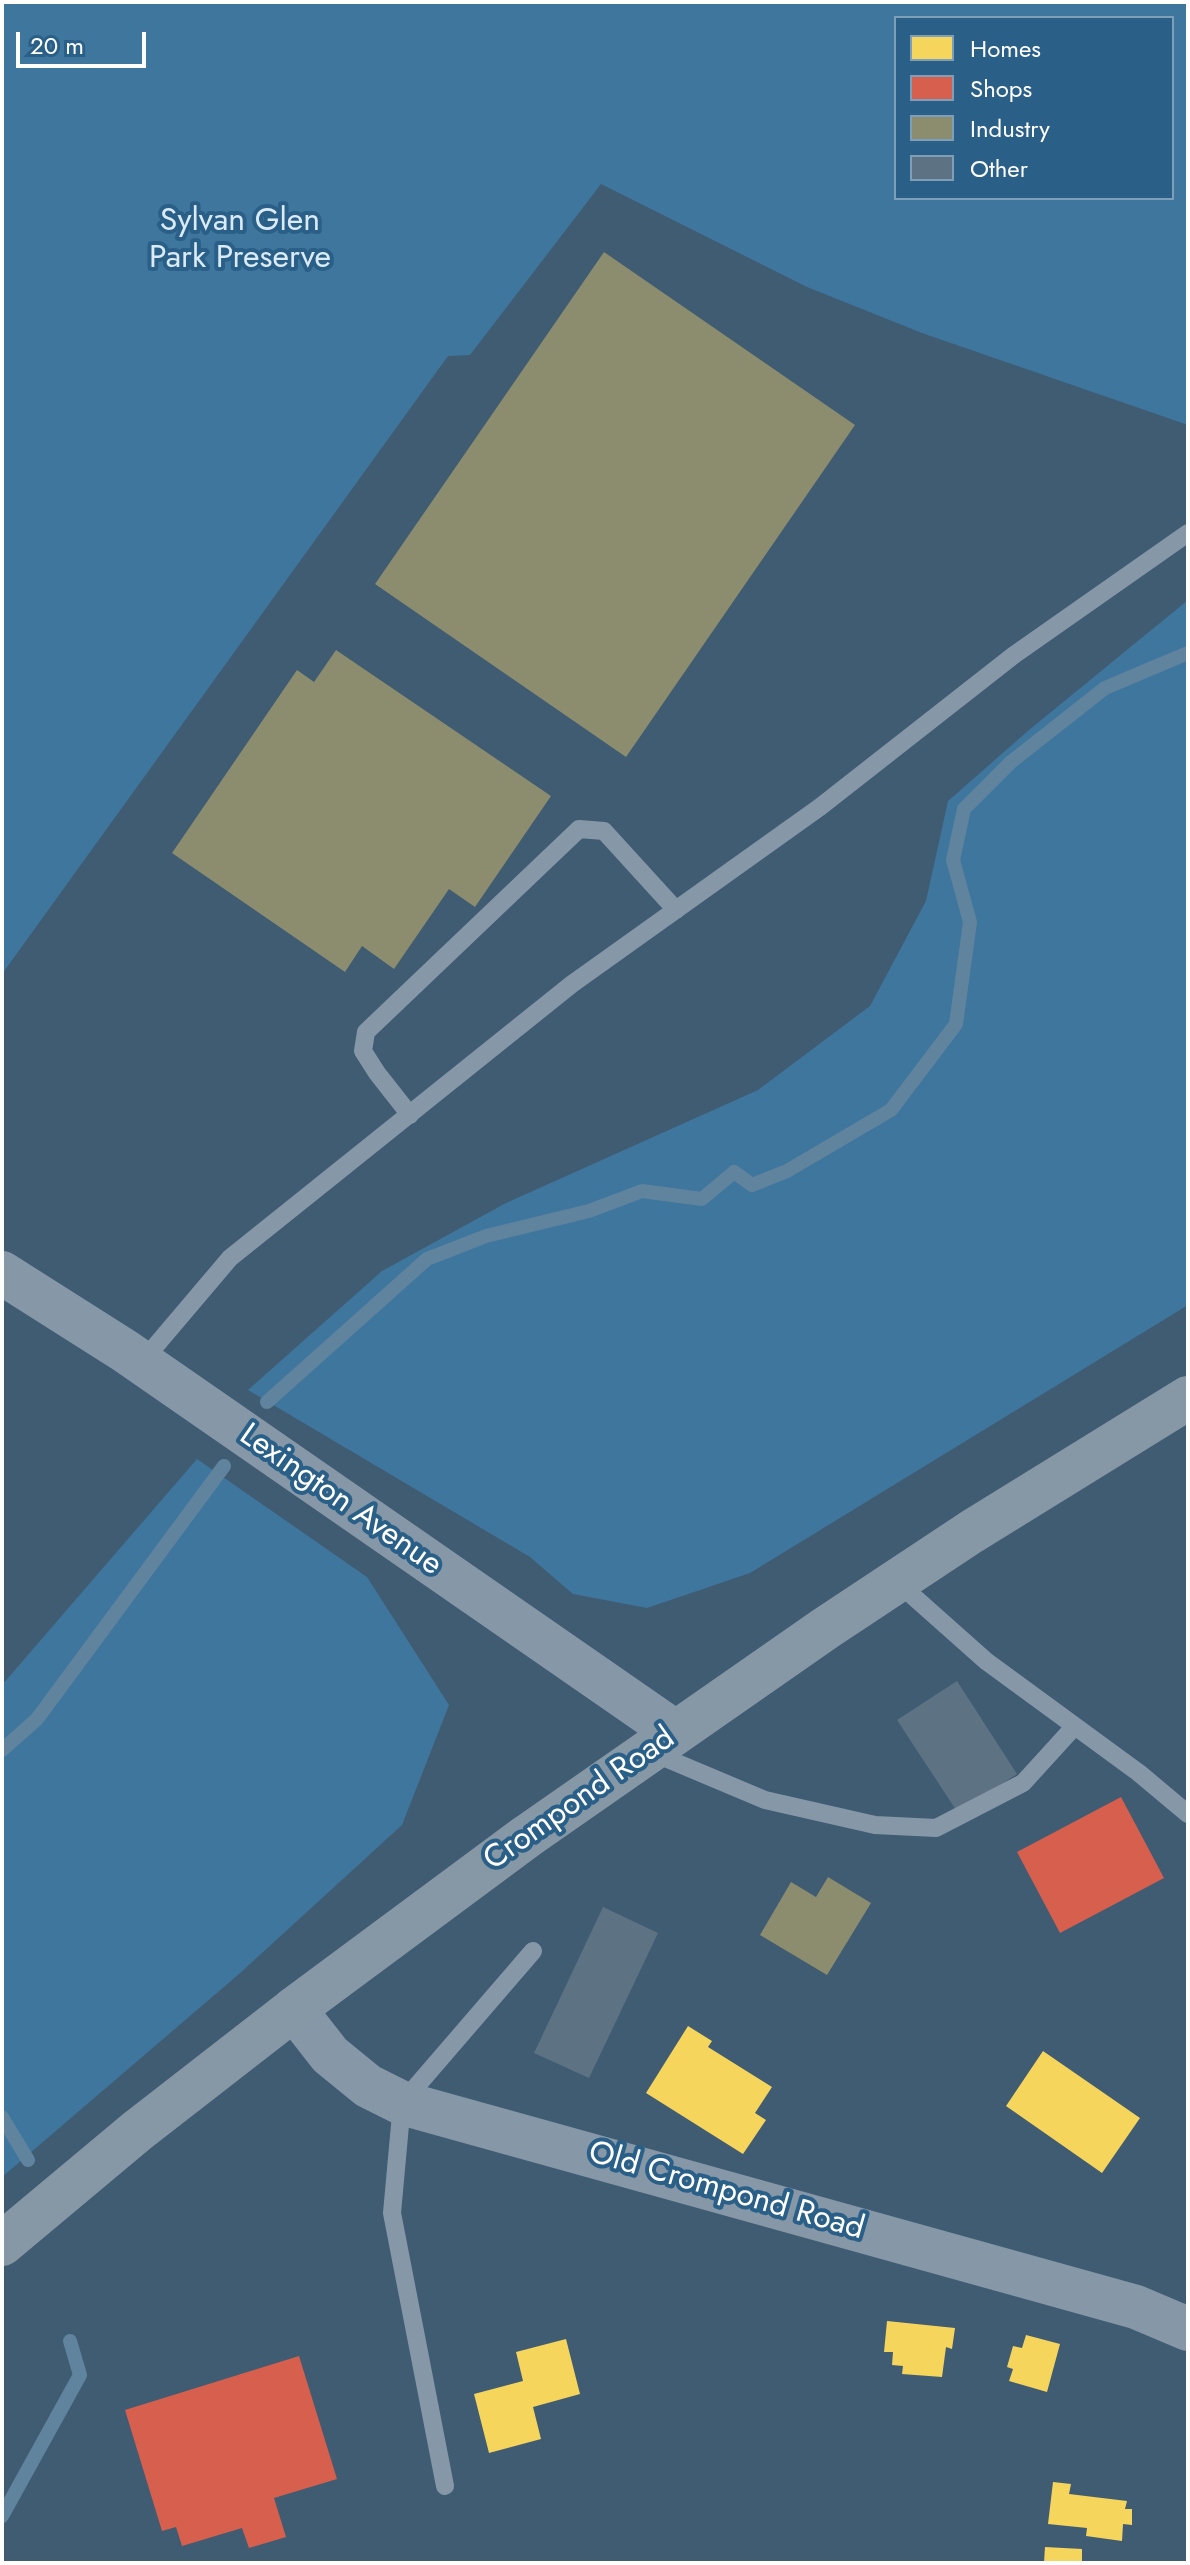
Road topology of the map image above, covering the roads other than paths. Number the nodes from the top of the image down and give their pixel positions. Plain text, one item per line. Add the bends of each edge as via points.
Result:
1 (1188, 533) edge
2 (676, 910) junction
3 (410, 1115) junction
4 (2, 1273) edge
5 (141, 1363) junction
6 (1188, 1398) edge
7 (896, 1581) junction
8 (1074, 1727) junction
9 (662, 1741) junction
10 (1188, 1814) edge
11 (533, 1951) dead end
12 (294, 2009) junction
13 (402, 2103) junction
14 (2, 2244) edge
15 (1188, 2329) edge
16 (445, 2486) dead end

1 - 2 lane via 1014,655 820,807
2 - 3 lane via 572,984
2 - 3 lane via 604,831 579,829 366,1032 363,1051
3 - 5 lane via 230,1258
4 - 5 street, Lexington Avenue
5 - 9 street, Lexington Avenue
6 - 7 highway, Crompond Road
7 - 8 lane via 986,1661
7 - 9 highway, Crompond Road
8 - 9 lane via 1023,1783 936,1828 875,1825 765,1800
8 - 10 lane
9 - 12 highway, Crompond Road
11 - 13 lane
12 - 13 street, Old Crompond Road via 330,2055 368,2086
12 - 14 highway, Crompond Road
13 - 15 street, Old Crompond Road via 1136,2307
13 - 16 lane via 392,2213

